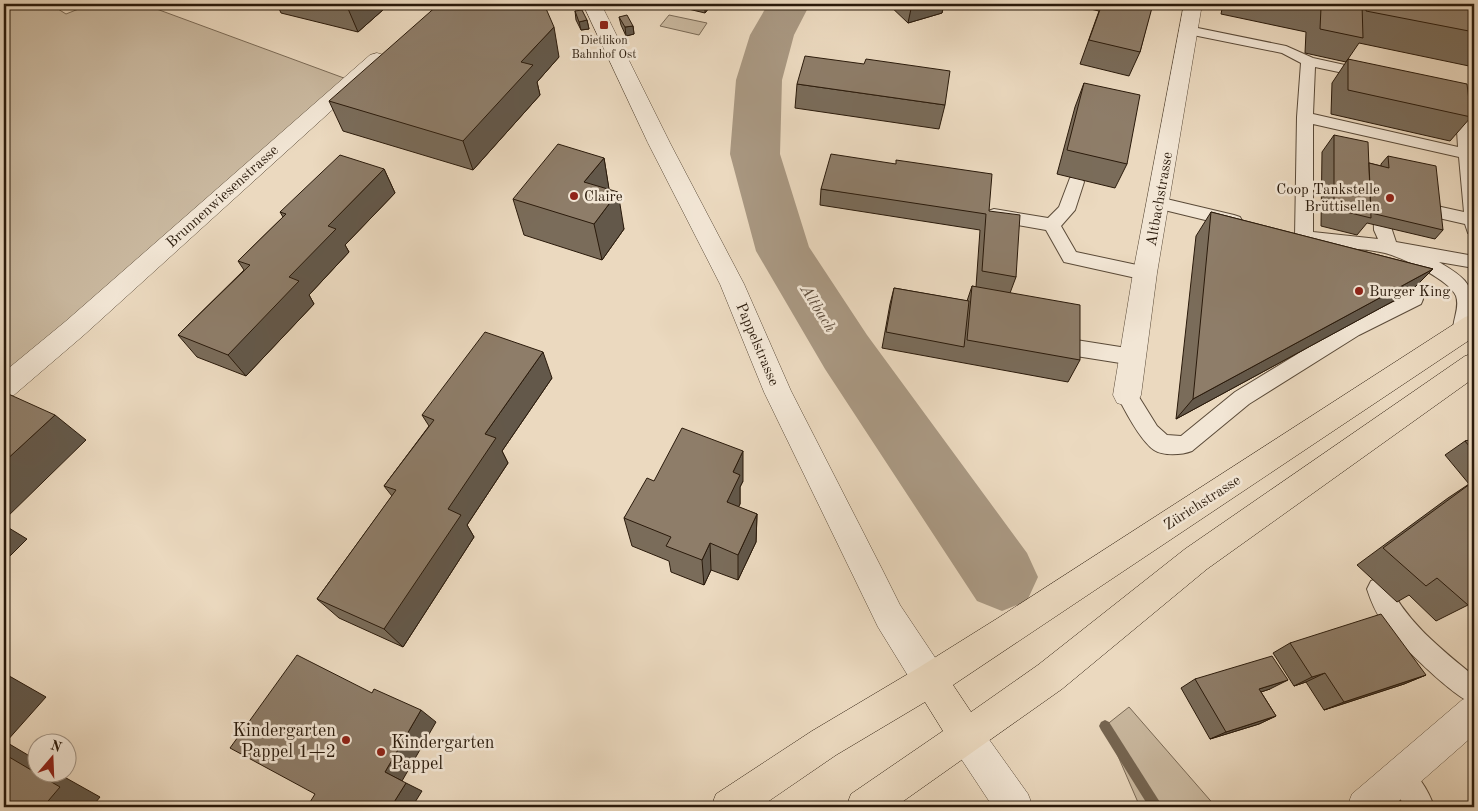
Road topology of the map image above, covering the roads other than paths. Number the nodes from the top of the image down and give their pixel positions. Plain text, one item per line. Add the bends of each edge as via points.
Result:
1 (592, 4) edge
2 (1193, 4) edge
3 (1188, 30) junction
4 (396, 42) edge
5 (1308, 61) junction
6 (1385, 78) edge
7 (1452, 93) edge
8 (1305, 117) junction
9 (1467, 154) junction
10 (1076, 182) dead end
11 (1158, 203) junction
12 (988, 214) edge
13 (1474, 224) edge
14 (1052, 225) junction
15 (1250, 225) edge
16 (1295, 235) junction
17 (1389, 247) junction
18 (1474, 262) edge
19 (1145, 273) junction
20 (1468, 328) edge
21 (1076, 348) edge
22 (1133, 357) junction
23 (1474, 364) edge
24 (4, 387) edge
25 (1127, 395) joint
26 (1379, 589) dead end
27 (930, 680) junction
28 (1474, 692) edge
29 (1474, 712) edge
30 (966, 736) junction
31 (1400, 776) junction
32 (729, 807) edge
33 (864, 807) edge
34 (1015, 807) edge
35 (1364, 807) edge
36 (1421, 807) edge

1 - 27 street, Pappelstrasse via 732,284 778,392 889,616
2 - 3 street, Altbachstrasse
3 - 5 lane via 1286,50
3 - 11 street, Altbachstrasse
4 - 24 street, Brunnenwiesenstrasse via 75,328
5 - 6 lane
5 - 8 lane
7 - 9 lane via 1462,95
8 - 9 lane
8 - 16 lane
9 - 13 lane
10 - 14 lane via 1067,210
11 - 15 lane
11 - 19 street, Altbachstrasse
12 - 14 lane
13 - 17 lane via 1381,199 1383,230
14 - 19 lane via 1070,257
16 - 17 lane
16 - 25 lane via 1388,268 1406,278 1415,290 1415,299 1352,330 1242,398 1185,446 1162,444 1150,432
17 - 18 lane
17 - 20 lane via 1442,272 1459,285 1466,298
19 - 22 street, Altbachstrasse
20 - 27 main road, Zürichstrasse
21 - 22 lane
22 - 25 street, Altbachstrasse
23 - 30 main road via 1196,559 1050,677
26 - 28 lane via 1388,611
27 - 30 main road
27 - 32 main road, Zürichstrasse via 824,743
29 - 31 street
30 - 33 main road
30 - 34 street
31 - 35 street
31 - 36 lane

